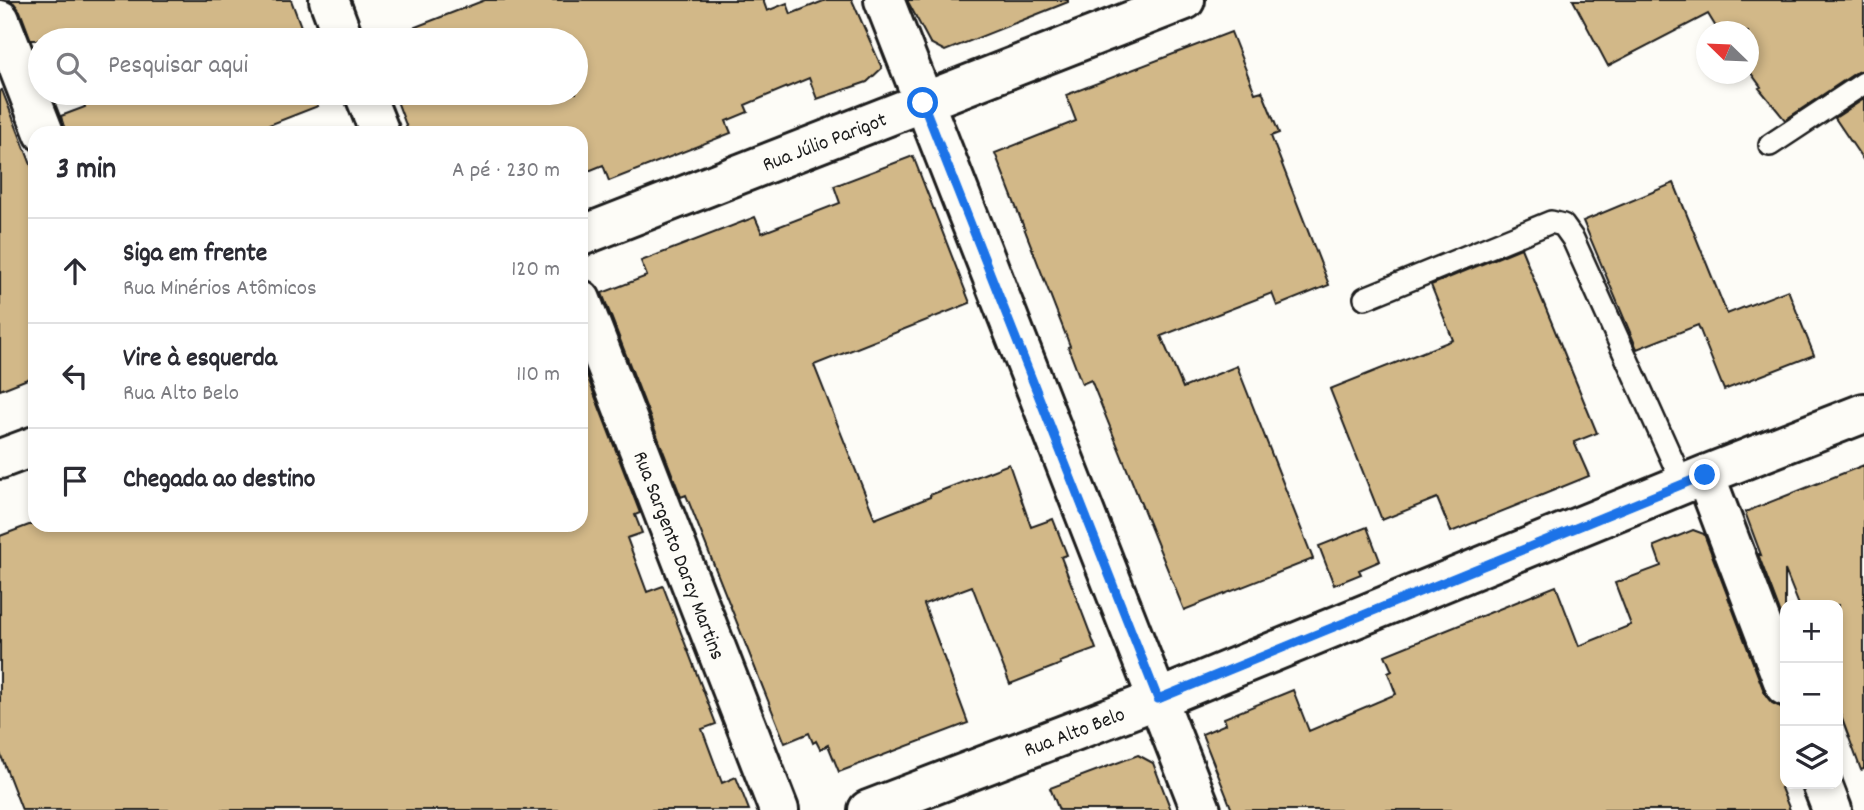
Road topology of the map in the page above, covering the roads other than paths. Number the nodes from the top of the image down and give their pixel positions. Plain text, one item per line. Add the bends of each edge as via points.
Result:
1 (328, 0) edge
2 (884, 0) edge
3 (1185, 0) edge
4 (0, 20) edge
5 (339, 28) edge
6 (1864, 83) edge
7 (28, 92) edge
8 (923, 103) junction
9 (33, 105) edge
10 (369, 105) edge
11 (41, 126) edge
12 (377, 126) edge
13 (1770, 145) dead end
14 (588, 233) edge
15 (1365, 298) dead end
16 (588, 318) edge
17 (1864, 413) edge
18 (28, 449) edge
19 (0, 459) edge
20 (1694, 479) junction
21 (1780, 675) edge
22 (1158, 699) junction
23 (1824, 789) edge
24 (779, 810) edge
25 (868, 810) edge
26 (1201, 810) edge
27 (1832, 810) edge

1 - 5 street
2 - 8 street
3 - 8 street, Rua Júlio Parigot
4 - 7 street
6 - 13 lane
8 - 14 street, Rua Júlio Parigot
8 - 22 street
9 - 11 street
10 - 12 street
15 - 20 lane via 1550,222 1563,225
16 - 24 street, Rua Sargento Darcy Martins
17 - 20 street, Rua Alto Belo
18 - 19 street
20 - 21 street
20 - 22 street, Rua Alto Belo
22 - 25 street, Rua Alto Belo
22 - 26 street
23 - 27 street

